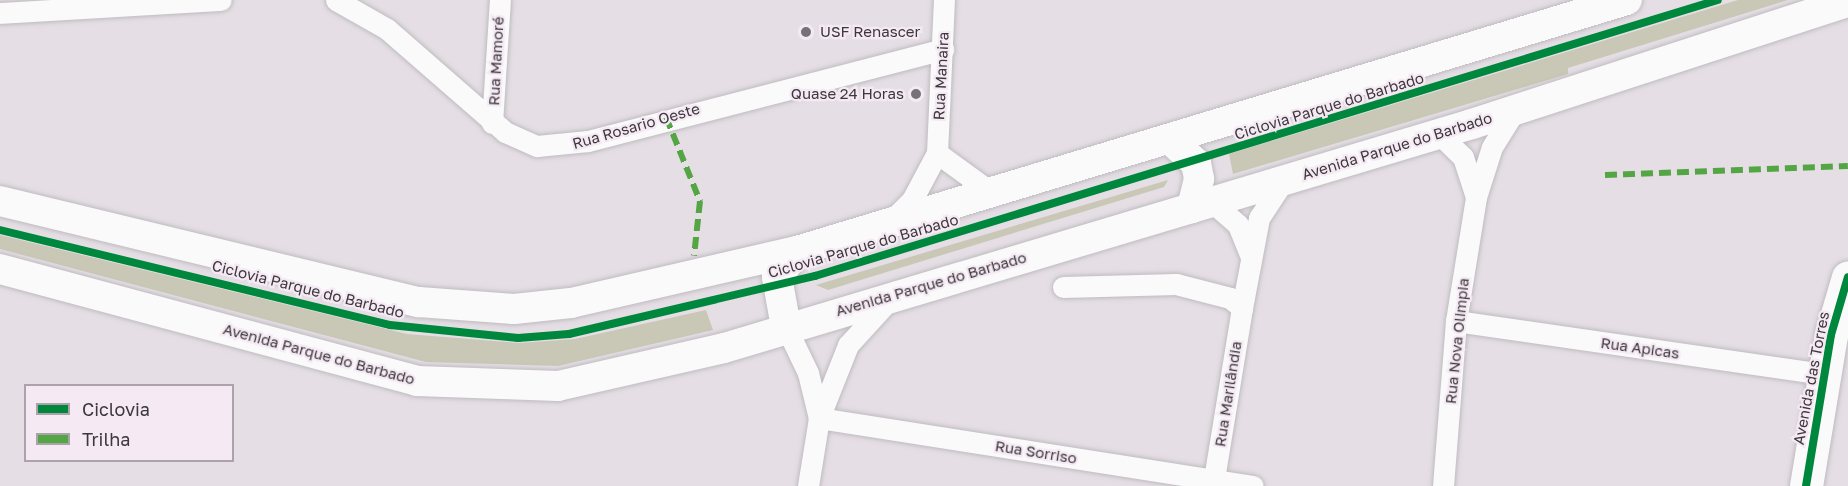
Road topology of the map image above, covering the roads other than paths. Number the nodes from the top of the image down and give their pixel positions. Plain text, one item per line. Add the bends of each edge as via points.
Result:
1 (221, 0) edge
2 (336, 0) edge
3 (500, 0) edge
4 (944, 0) edge
5 (1627, 0) edge
6 (1848, 2) edge
7 (87, 4) edge
8 (0, 13) edge
9 (943, 49) junction
10 (1515, 110) junction
11 (492, 123) junction
12 (1439, 134) junction
13 (1172, 141) junction
14 (937, 153) junction
15 (1284, 180) junction
16 (992, 193) junction
17 (1476, 197) junction
18 (0, 201) edge
19 (1202, 205) junction
20 (891, 222) junction
21 (797, 251) junction
22 (1250, 255) junction
23 (0, 269) edge
24 (1848, 277) edge
25 (1063, 288) dead end
26 (896, 293) junction
27 (1242, 308) junction
28 (1456, 321) junction
29 (786, 327) junction
30 (1824, 374) junction
31 (819, 418) junction
32 (1214, 479) junction
33 (808, 486) edge
34 (1253, 486) edge
35 (1443, 486) edge
36 (1806, 486) edge

1 - 7 street
2 - 11 street, Rua Rosario Oeste via 387,29
3 - 11 street, Rua Mamoré
4 - 9 street, Rua Manaira
5 - 13 main road
6 - 10 main road, Avenida Parque do Barbado
7 - 8 street
9 - 11 street, Rua Rosario Oeste via 570,145 537,146
9 - 14 street, Rua Manaira
10 - 12 main road, Avenida Parque do Barbado
10 - 17 street, Rua Nova Olimpia via 1492,147
12 - 15 main road, Avenida Parque do Barbado
12 - 17 street, Rua Nova Olimpia via 1463,157
13 - 16 main road
13 - 19 main road via 1196,163
14 - 16 street
14 - 20 street, Rua Manaira via 912,200
15 - 19 main road, Avenida Parque do Barbado
15 - 22 street, Rua Marilândia via 1262,211
16 - 20 main road
17 - 28 street, Rua Nova Olimpia
18 - 21 main road via 419,302 459,307 571,303
19 - 22 street via 1238,225
19 - 26 main road, Avenida Parque do Barbado
20 - 21 main road
21 - 29 main road via 777,277
22 - 27 street, Rua Marilândia
23 - 29 main road, Avenida Parque do Barbado via 417,381 468,386 558,386 632,373
24 - 30 main road, Avenida das Torres
25 - 27 street via 1176,284 1230,298
26 - 29 main road, Avenida Parque do Barbado
26 - 31 street via 848,345
27 - 32 street, Rua Marilândia
28 - 30 street, Rua Apicas
28 - 35 street, Rua Nova Olimpia
29 - 31 street via 808,373
30 - 36 main road, Avenida das Torres
31 - 32 street, Rua Sorriso
31 - 33 street
32 - 34 street, Rua Sorriso

